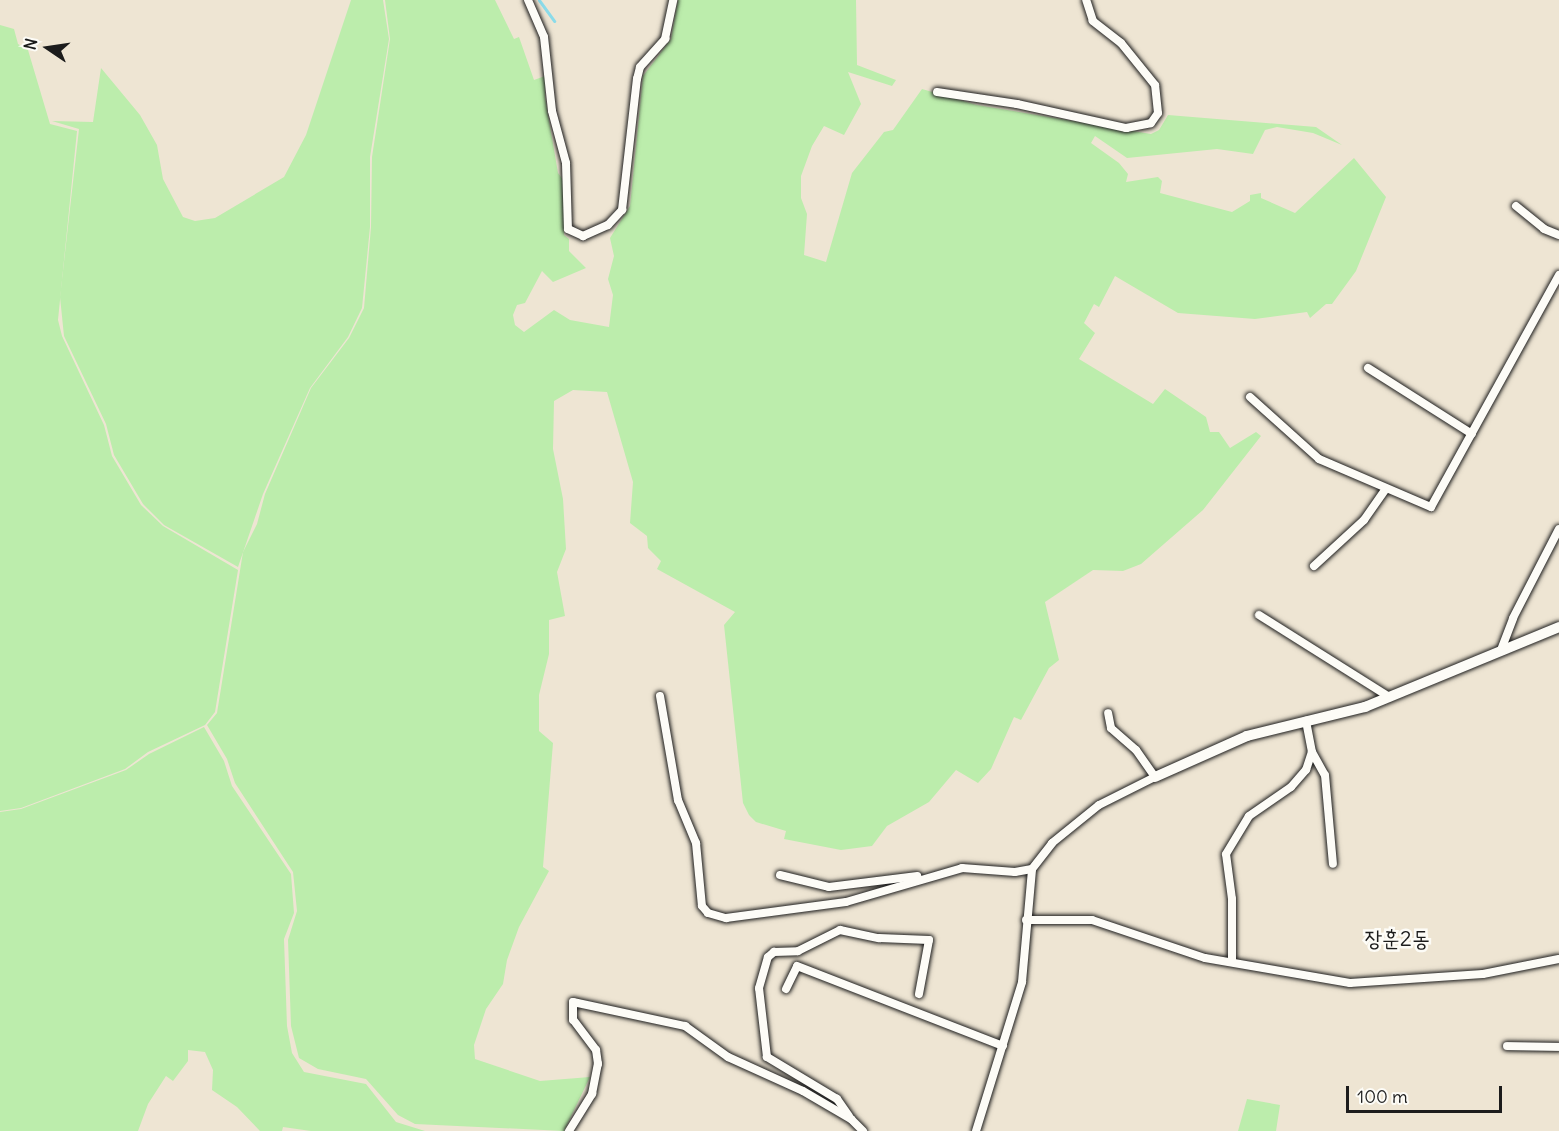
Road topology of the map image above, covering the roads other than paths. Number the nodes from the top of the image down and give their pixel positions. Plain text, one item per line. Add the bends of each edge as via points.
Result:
1 (528, 0) edge
2 (673, 0) edge
3 (1086, 0) edge
4 (937, 92) dead end
5 (1516, 206) dead end
6 (1559, 235) edge
7 (1559, 274) edge
8 (1368, 368) dead end
9 (1250, 397) dead end
10 (1472, 434) junction
11 (1386, 489) junction
12 (1559, 529) edge
13 (1314, 566) dead end
14 (1260, 615) dead end
15 (1559, 627) edge
16 (1501, 650) junction
17 (660, 696) dead end
18 (1389, 697) junction
19 (1108, 713) dead end
20 (1306, 721) junction
21 (1312, 752) junction
22 (1155, 777) junction
23 (1333, 864) dead end
24 (1032, 869) junction
25 (780, 875) dead end
26 (927, 875) junction
27 (1026, 921) junction
28 (1559, 959) edge
29 (1232, 962) junction
30 (786, 988) dead end
31 (919, 994) dead end
32 (1003, 1046) junction
33 (1507, 1046) dead end
34 (1559, 1047) edge
35 (851, 1119) junction
36 (569, 1131) edge
37 (863, 1131) edge
38 (976, 1131) edge

1 - 2 street via 544,37 552,111 566,163 567,225 572,234 583,236 608,225 622,210 637,79 640,67 665,39
3 - 4 street via 1093,21 1121,43 1155,85 1159,98 1151,123 1126,128 1017,104
5 - 6 street via 1544,229
7 - 10 street
8 - 10 street
9 - 11 street via 1319,459
10 - 11 street via 1431,507
11 - 13 street via 1364,520
12 - 16 street via 1513,618
14 - 18 street
15 - 16 street
16 - 18 street
17 - 26 street via 678,800 696,843 702,906 708,913 726,918 826,905 884,892
18 - 20 street
19 - 22 street via 1111,728 1136,750
20 - 21 street
20 - 22 street via 1247,736
21 - 23 street via 1325,775
21 - 29 street via 1306,770 1291,787 1249,816 1228,846
22 - 24 street via 1099,805 1052,843
24 - 26 street via 1015,872 962,868
24 - 27 street
25 - 26 street via 829,887
27 - 29 street via 1092,920 1147,942
27 - 32 street via 1022,982
28 - 29 street via 1483,974 1379,983 1350,983
30 - 32 street via 797,966
31 - 35 street via 929,940 879,938 840,930 798,951 774,952 768,957 759,988 767,1057 837,1099
32 - 38 street
33 - 34 street
35 - 36 street via 770,1073 728,1057 685,1026 573,1002 573,1020 596,1050 598,1064 592,1094
35 - 37 street

